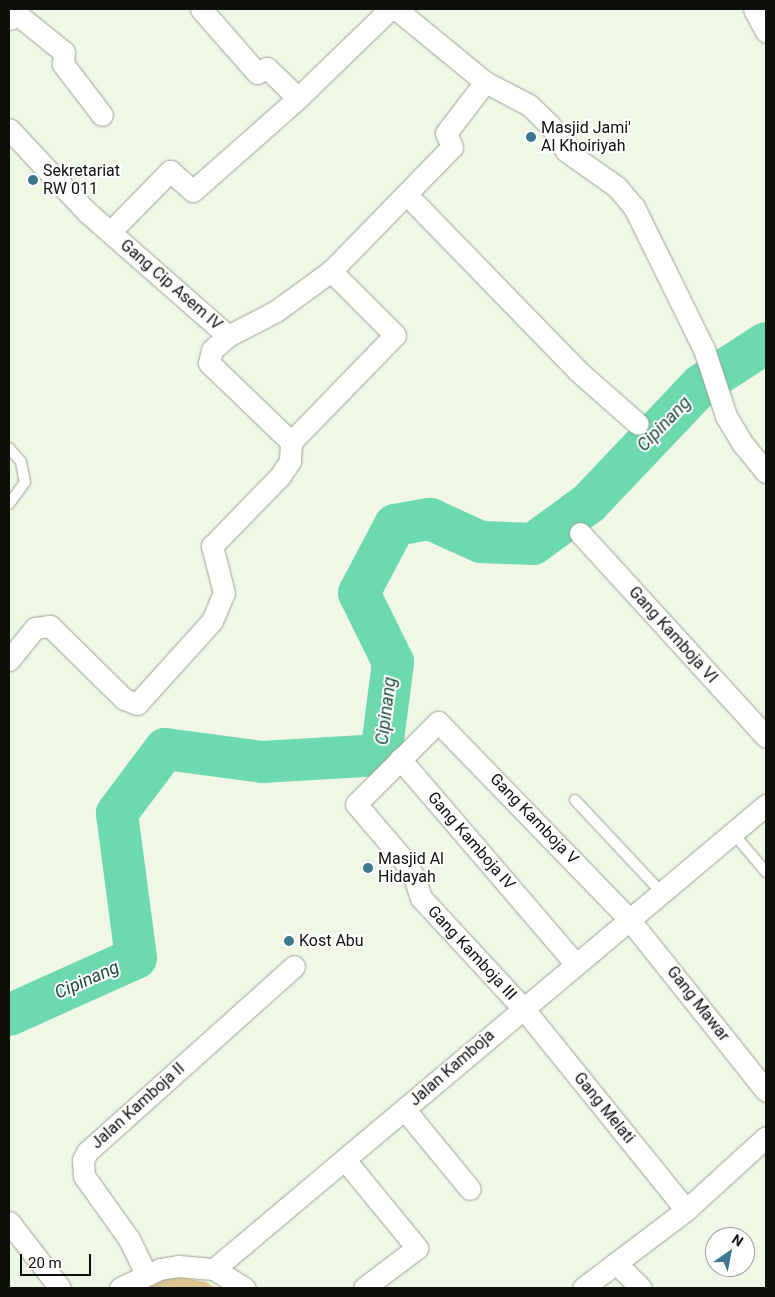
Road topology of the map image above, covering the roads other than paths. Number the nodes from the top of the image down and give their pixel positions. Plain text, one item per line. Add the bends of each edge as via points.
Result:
1 (390, 9) edge
2 (396, 9) edge
3 (754, 9) edge
4 (207, 11) edge
5 (12, 12) edge
6 (766, 32) edge
7 (486, 82) junction
8 (298, 98) junction
9 (102, 115) dead end
10 (9, 129) edge
11 (408, 196) junction
12 (110, 232) junction
13 (332, 271) junction
14 (228, 336) junction
15 (638, 424) dead end
16 (291, 442) junction
17 (9, 448) edge
18 (766, 472) edge
19 (9, 504) edge
20 (580, 533) dead end
21 (9, 660) edge
22 (766, 737) edge
23 (400, 759) junction
24 (575, 800) dead end
25 (766, 805) edge
26 (733, 832) junction
27 (766, 872) edge
28 (661, 892) junction
29 (628, 918) junction
30 (575, 963) junction
31 (294, 966) dead end
32 (522, 1007) junction
33 (766, 1091) edge
34 (404, 1110) junction
35 (766, 1137) edge
36 (345, 1160) junction
37 (470, 1189) dead end
38 (686, 1210) junction
39 (9, 1222) edge
40 (616, 1263) junction
41 (214, 1269) junction
42 (146, 1274) junction
43 (60, 1288) edge
44 (120, 1288) edge
45 (244, 1288) edge
46 (364, 1288) edge
47 (583, 1288) edge
48 (640, 1288) edge

1 - 8 street
2 - 7 street
3 - 6 street
4 - 8 street via 256,73 267,68
5 - 9 street via 64,52 63,64
7 - 11 street via 446,134 452,147
7 - 18 street via 529,105 550,124 566,151 617,187 634,207 704,349 717,393 733,429
8 - 12 street via 193,191 170,171
10 - 12 street, Gang Cip Asem IV
11 - 13 street
11 - 15 street via 577,370
12 - 14 street, Gang Cip Asem IV
13 - 14 street via 276,310
13 - 16 street via 395,335
14 - 16 street, Gang Cip Asem IV via 212,350 209,363
16 - 21 street via 291,458 280,476 212,546 224,593 212,621 137,704 124,699 50,626 36,628
17 - 19 lane via 21,462 25,482
20 - 22 street, Gang Kamboja VI
23 - 29 street, Gang Kamboja V via 438,722
23 - 30 street, Gang Kamboja IV
23 - 32 street, Gang Kamboja III via 356,804 403,859 416,879 421,898
24 - 28 lane
25 - 26 street, Jalan Kamboja
26 - 27 lane
26 - 28 street, Jalan Kamboja
28 - 29 street, Jalan Kamboja
29 - 30 street, Jalan Kamboja
29 - 33 street, Gang Mawar
30 - 32 street, Jalan Kamboja
31 - 42 street, Jalan Kamboja II via 87,1152 83,1160 84,1176 129,1239
32 - 34 street, Jalan Kamboja
32 - 38 street, Gang Melati
34 - 36 street, Jalan Kamboja
34 - 37 street
35 - 38 street
36 - 41 street, Jalan Kamboja
36 - 46 street via 417,1248
38 - 40 street
39 - 43 street
40 - 47 street
40 - 48 street
41 - 42 street via 178,1266
41 - 45 street
42 - 44 street

